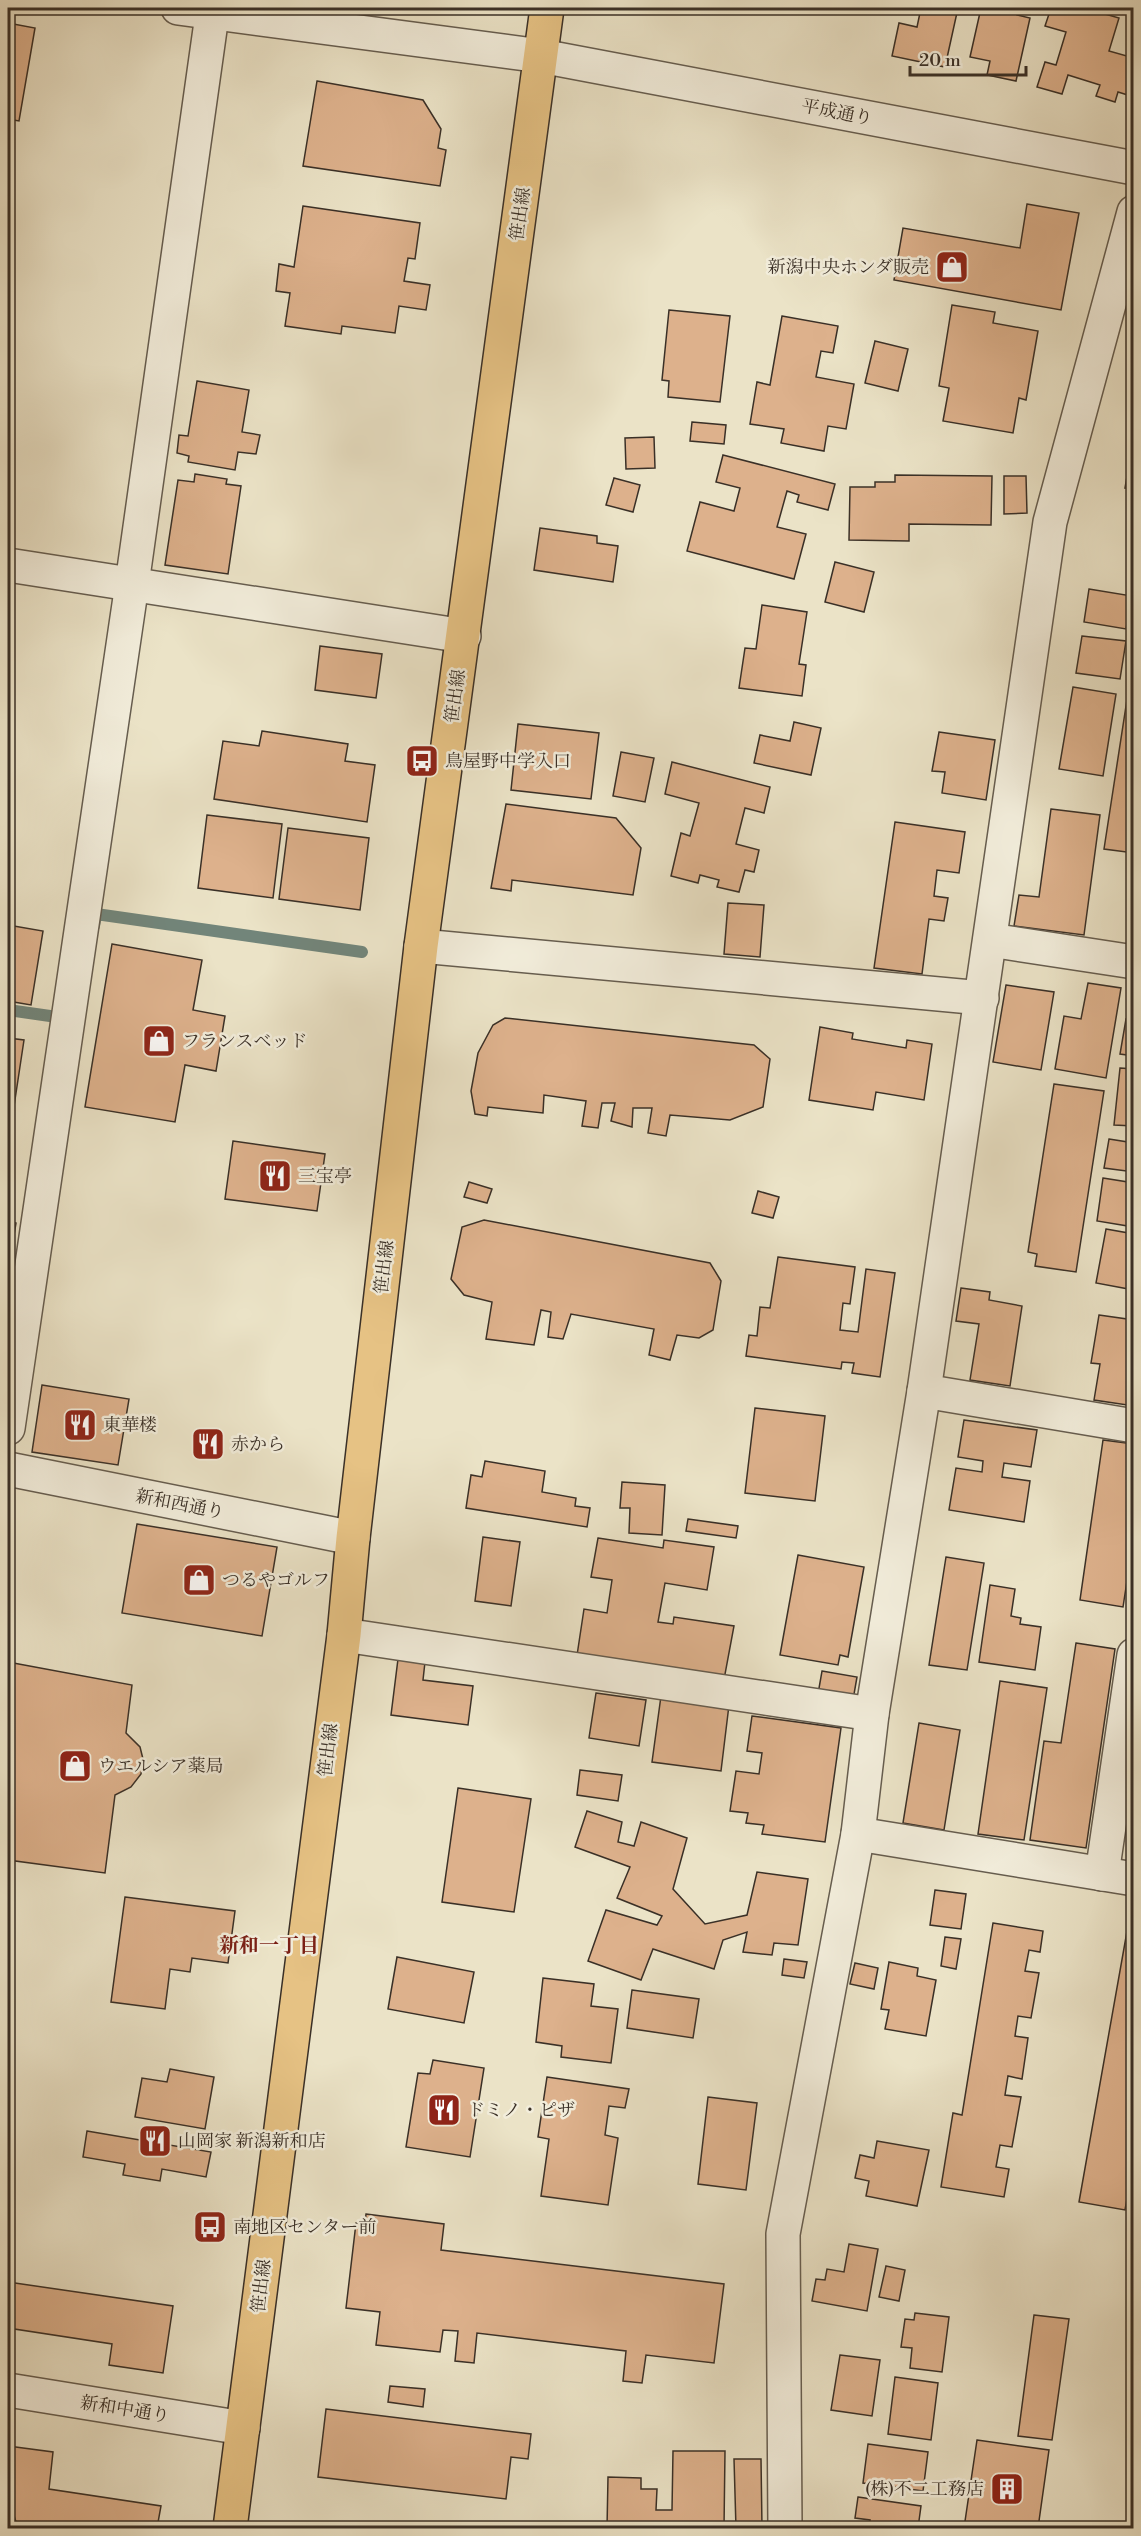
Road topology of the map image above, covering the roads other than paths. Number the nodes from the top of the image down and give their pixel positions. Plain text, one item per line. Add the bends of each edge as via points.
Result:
1 (178, 8) edge
2 (547, 8) edge
3 (212, 10) edge
4 (541, 56) junction
5 (1134, 168) edge
6 (1134, 212) edge
7 (8, 565) edge
8 (132, 584) junction
9 (464, 636) junction
10 (990, 940) junction
11 (421, 946) junction
12 (1134, 962) edge
13 (982, 998) junction
14 (924, 1391) junction
15 (1134, 1426) edge
16 (8, 1428) edge
17 (8, 1469) edge
18 (352, 1538) junction
19 (344, 1635) junction
20 (1134, 1655) edge
21 (872, 1714) junction
22 (858, 1834) junction
23 (1102, 1874) junction
24 (1134, 1880) edge
25 (8, 2390) edge
26 (243, 2428) junction
27 (230, 2529) edge
28 (785, 2529) edge

1 - 3 street, 平成通り
2 - 4 main road, 笹出線
3 - 4 street, 平成通り
3 - 8 street
4 - 5 street, 平成通り
4 - 9 main road, 笹出線
6 - 10 street via 1050,522
7 - 8 street
8 - 9 street
8 - 16 street
9 - 11 main road, 笹出線
10 - 12 street
10 - 13 street
11 - 13 street
11 - 18 main road, 笹出線
13 - 14 street
14 - 15 street
14 - 21 street
17 - 18 street, 新和西通り
18 - 19 main road, 笹出線
19 - 21 street
19 - 26 main road, 笹出線
20 - 23 street
21 - 22 street
22 - 23 street
22 - 28 street via 783,2234
23 - 24 street
25 - 26 street, 新和中通り
26 - 27 main road, 笹出線

